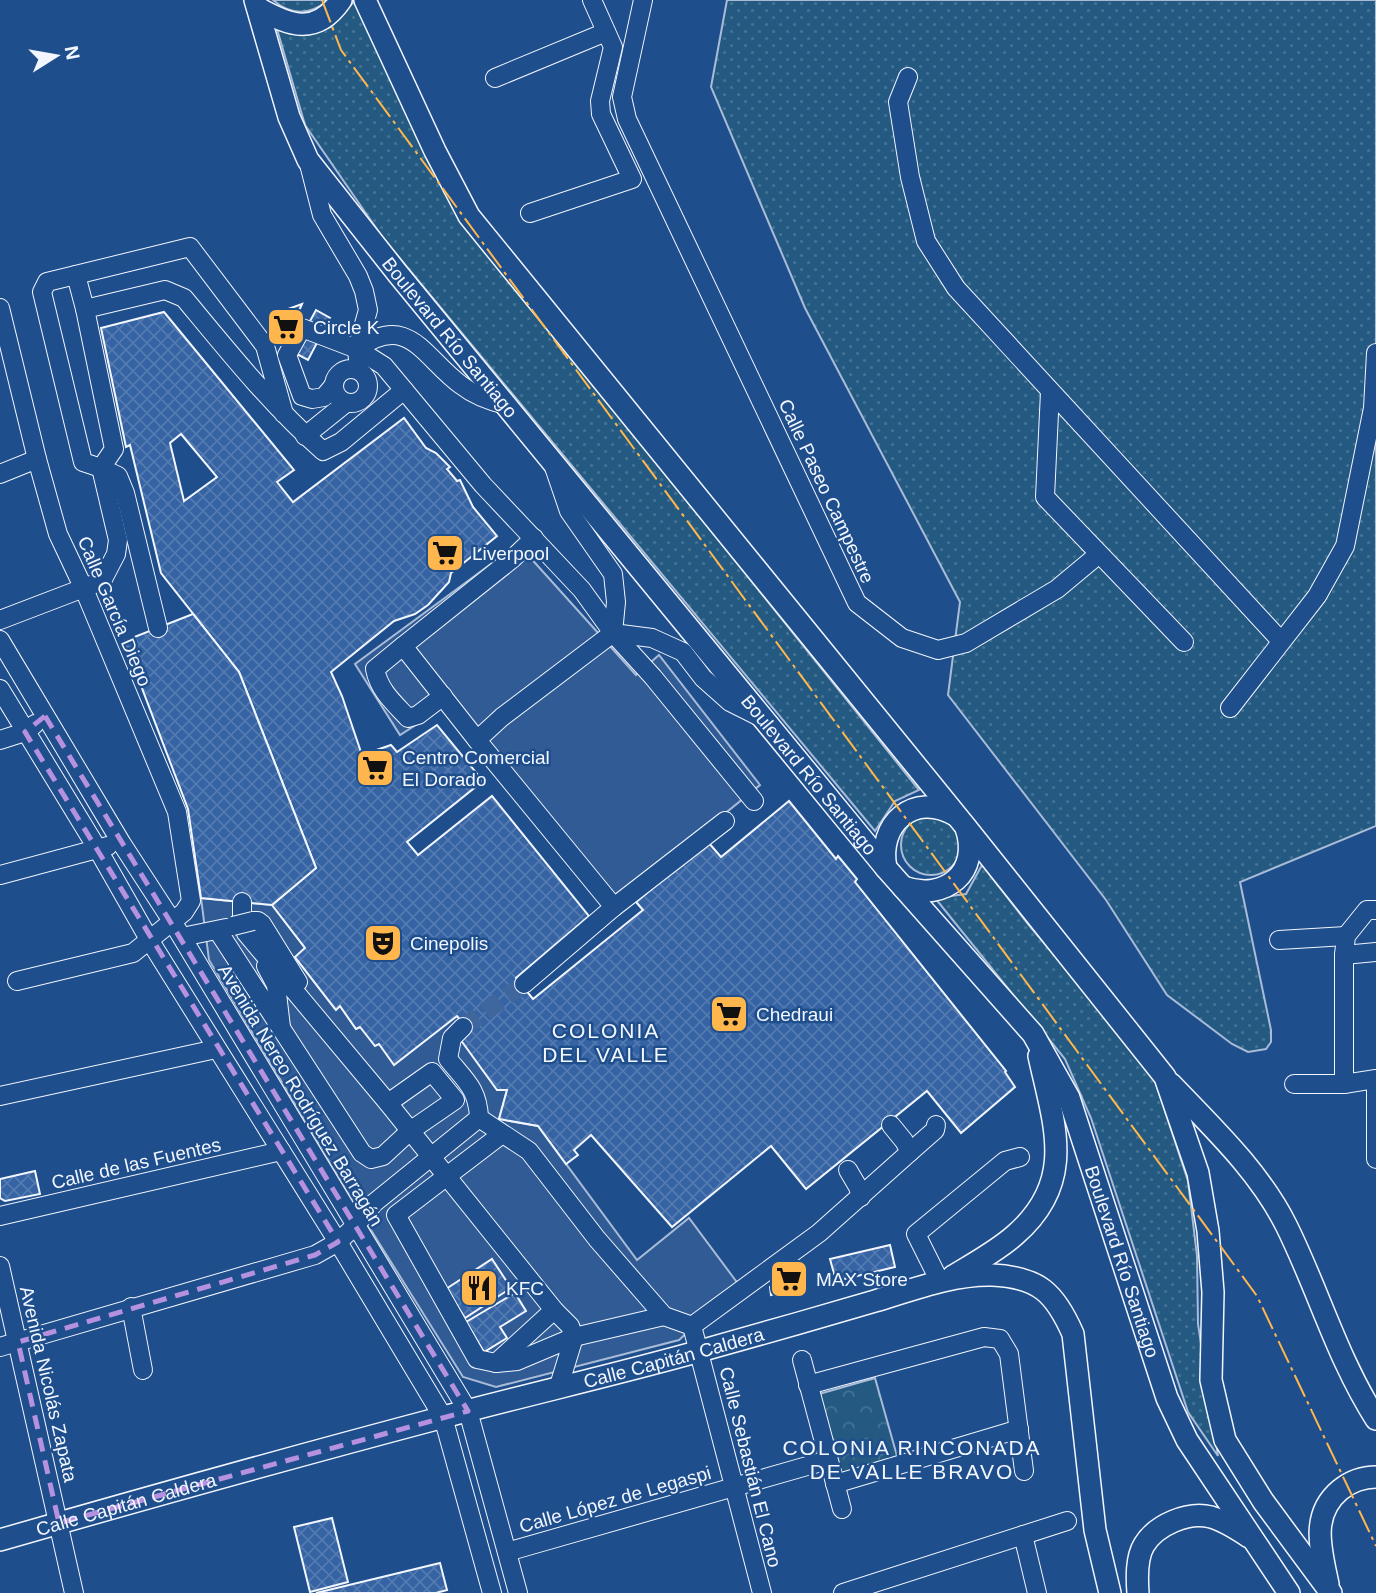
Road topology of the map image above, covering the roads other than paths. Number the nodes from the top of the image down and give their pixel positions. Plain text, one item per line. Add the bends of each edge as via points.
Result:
1 (341, 0) edge
2 (365, 0) edge
3 (592, 0) edge
4 (643, 0) edge
5 (257, 4) edge
6 (606, 32) junction
7 (908, 77) dead end
8 (495, 78) dead end
9 (308, 160) junction
10 (530, 213) dead end
11 (76, 275) junction
12 (85, 309) junction
13 (0, 312) edge
14 (357, 349) junction
15 (1376, 353) edge
16 (359, 370) junction
17 (334, 385) junction
18 (404, 390) junction
19 (1050, 393) junction
20 (346, 403) junction
21 (506, 405) junction
22 (284, 414) junction
23 (108, 423) junction
24 (75, 430) junction
25 (305, 436) junction
26 (37, 459) junction
27 (551, 460) junction
28 (101, 468) junction
29 (0, 474) edge
30 (534, 538) junction
31 (1099, 554) junction
32 (84, 589) junction
33 (0, 620) edge
34 (159, 628) dead end
35 (613, 633) junction
36 (0, 640) edge
37 (1184, 642) dead end
38 (1281, 642) junction
39 (403, 646) junction
40 (0, 689) edge
41 (443, 696) junction
42 (1230, 708) dead end
43 (45, 716) junction
44 (766, 720) junction
45 (25, 732) junction
46 (0, 740) edge
47 (477, 740) junction
48 (754, 801) dead end
49 (725, 821) dead end
50 (961, 821) junction
51 (122, 844) junction
52 (97, 848) junction
53 (886, 868) junction
54 (0, 875) edge
55 (903, 887) junction
56 (614, 907) junction
57 (1372, 910) edge
58 (172, 921) junction
59 (226, 929) junction
60 (1346, 936) junction
61 (182, 937) junction
62 (1279, 940) dead end
63 (150, 941) junction
64 (1376, 952) edge
65 (1343, 955) junction
66 (17, 982) dead end
67 (524, 984) tunnel mouth
68 (313, 1013) junction
69 (463, 1027) tunnel mouth
70 (281, 1031) junction
71 (1033, 1034) junction
72 (216, 1049) junction
73 (1165, 1077) junction
74 (1376, 1079) edge
75 (1294, 1084) dead end
76 (1344, 1084) junction
77 (1376, 1086) edge
78 (0, 1096) edge
79 (388, 1104) junction
80 (479, 1118) junction
81 (891, 1125) dead end
82 (936, 1125) dead end
83 (410, 1132) junction
84 (502, 1134) junction
85 (281, 1150) junction
86 (910, 1153) junction
87 (431, 1157) junction
88 (1020, 1157) dead end
89 (1376, 1159) edge
90 (848, 1170) dead end
91 (446, 1177) junction
92 (861, 1197) junction
93 (0, 1216) edge
94 (355, 1226) junction
95 (338, 1242) junction
96 (0, 1266) edge
97 (942, 1281) junction
98 (131, 1307) junction
99 (554, 1310) junction
100 (664, 1316) junction
101 (692, 1325) junction
102 (574, 1337) junction
103 (18, 1342) junction
104 (0, 1347) edge
105 (700, 1351) junction
106 (802, 1360) dead end
107 (496, 1363) junction
108 (143, 1370) dead end
109 (808, 1385) junction
110 (558, 1390) junction
111 (468, 1411) junction
112 (443, 1417) junction
113 (1376, 1419) edge
114 (1018, 1429) junction
115 (828, 1460) junction
116 (1024, 1471) dead end
117 (1376, 1477) edge
118 (835, 1484) junction
119 (735, 1487) junction
120 (842, 1509) dead end
121 (1067, 1521) dead end
122 (59, 1523) junction
123 (1023, 1535) junction
124 (0, 1540) edge
125 (1257, 1542) junction
126 (507, 1552) junction
127 (1330, 1592) edge
128 (75, 1593) edge
129 (492, 1593) edge
130 (518, 1593) edge
131 (762, 1593) edge
132 (843, 1593) edge
133 (1037, 1593) edge
134 (1110, 1593) edge
135 (1138, 1593) edge
136 (1289, 1593) edge

1 - 5 main road via 328,15 298,25 282,22
2 - 50 main road via 469,216
3 - 6 street
4 - 31 street, Calle Paseo Campestre via 622,97 626,118 857,603 902,638 938,650 966,642 1057,589
5 - 9 main road, Boulevard Río Santiago via 289,117
6 - 8 street
6 - 10 street via 613,47 601,114 632,179
7 - 19 street via 898,103 926,241 956,288
9 - 14 street via 322,215 364,292 368,310
9 - 21 main road, Boulevard Río Santiago
11 - 12 street
11 - 22 street via 190,247 265,346
11 - 24 street via 47,282 42,292
12 - 22 street via 165,290 184,298
12 - 23 street
13 - 26 street, Calle García Diego
14 - 16 street
14 - 17 street via 302,328 287,355 302,396 324,397
14 - 18 street via 384,366
14 - 21 street via 379,336 399,335 412,340 481,398
15 - 38 street via 1373,408 1345,546 1317,596
16 - 17 street via 342,371
16 - 20 street via 369,389 363,399
17 - 20 street via 337,396
18 - 25 street via 341,442 323,451
18 - 30 street
19 - 31 street via 1045,497
19 - 38 street
20 - 25 street
21 - 27 main road, Boulevard Río Santiago
22 - 25 street
23 - 24 street via 89,419
23 - 28 street via 114,449
24 - 28 street via 83,462
26 - 29 street
26 - 32 street, Calle García Diego via 58,534
27 - 35 street via 569,511 613,574 617,602
27 - 44 main road, Boulevard Río Santiago
28 - 32 street via 118,540 102,581
28 - 34 street via 118,475 125,493
30 - 35 street via 582,590
30 - 39 street
31 - 37 street
32 - 33 street
32 - 58 street, Calle García Diego via 177,812 191,901
35 - 44 street via 652,638 683,652 730,702
35 - 47 street
35 - 48 street
36 - 43 street, Avenida Nereo Rodríguez Barragán
38 - 42 street
39 - 41 street
39 - 41 street via 375,669 386,695 408,718 418,716
40 - 45 street
41 - 47 street
43 - 45 street
43 - 51 street, Avenida Nereo Rodríguez Barragán
44 - 53 main road, Boulevard Río Santiago
45 - 46 street
45 - 52 street
47 - 56 street
49 - 56 street
50 - 53 main road via 946,810 920,807 908,812 889,830
50 - 55 main road via 969,839 967,864 951,884 928,892
50 - 73 main road
51 - 52 street
51 - 58 street, Avenida Nereo Rodríguez Barragán
52 - 54 street
52 - 63 street
53 - 55 main road, Boulevard Río Santiago
55 - 71 main road, Boulevard Río Santiago
56 - 67 street
57 - 60 street
58 - 61 street, Avenida Nereo Rodríguez Barragán
58 - 63 street
59 - 61 street
59 - 68 street, bridge via 258,920 293,971
59 - 70 street
60 - 62 street
60 - 65 street
61 - 94 street, Avenida Nereo Rodríguez Barragán
63 - 66 street via 133,953
63 - 72 street
64 - 65 street
65 - 76 street
68 - 70 street via 246,933 236,901 238,933 267,966 276,985
68 - 79 street
69 - 80 street via 452,1038 448,1059 474,1090
70 - 83 street via 362,1153 371,1159 383,1156
71 - 97 main road via 1055,1126 1054,1177 1046,1199 1015,1236
71 - 125 main road, Boulevard Río Santiago via 1069,1098 1167,1398 1187,1440
72 - 78 street
72 - 85 street
73 - 113 main road via 1269,1196 1353,1380
73 - 127 main road via 1198,1173 1208,1231 1213,1293 1211,1381 1225,1440
74 - 76 street
75 - 76 street
77 - 89 street
79 - 83 street
79 - 83 street via 432,1072 456,1100
80 - 84 street
80 - 87 street
81 - 86 street
82 - 86 street
83 - 87 street
84 - 91 street
84 - 100 street via 529,1151
85 - 93 street, Calle de las Fuentes
85 - 95 street
86 - 92 street
87 - 91 street
87 - 94 street via 374,1203
88 - 97 street via 1005,1161 916,1234
90 - 92 street
91 - 99 street
91 - 107 street via 396,1215 477,1359
92 - 101 street
94 - 95 street
94 - 111 street, Avenida Nereo Rodríguez Barragán
95 - 98 street via 315,1255
95 - 112 street
96 - 103 street, Avenida Nicolás Zapata
97 - 105 main road, Calle Capitán Caldera
97 - 134 main road, Calle Capitán Caldera via 990,1275 1017,1278 1040,1287 1063,1312 1073,1334 1095,1530
98 - 103 street
98 - 108 street
99 - 102 street
99 - 107 street
100 - 101 street
100 - 102 street
101 - 105 street, Calle Sebastián El Cano
102 - 107 street via 517,1361
102 - 110 street
103 - 104 street
103 - 122 street, Avenida Nicolás Zapata
105 - 110 main road, Calle Capitán Caldera
105 - 119 street, Calle Sebastián El Cano
106 - 109 street
109 - 114 street via 984,1337 1000,1339 1009,1354
109 - 115 street
110 - 111 main road, Calle Capitán Caldera
111 - 112 main road, Calle Capitán Caldera
111 - 126 street, Avenida Nereo Rodríguez Barragán
112 - 122 main road, Calle Capitán Caldera
112 - 129 street
114 - 116 street
114 - 118 street
115 - 118 street
115 - 119 street, Calle López de Legaspi
117 - 127 main road via 1358,1479 1330,1498 1321,1516 1319,1534
118 - 120 street
119 - 126 street, Calle López de Legaspi
119 - 131 street, Calle Sebastián El Cano
121 - 123 street
122 - 124 main road, Calle Capitán Caldera
122 - 128 street, Avenida Nicolás Zapata
123 - 132 street
123 - 133 street
125 - 135 main road via 1209,1516 1178,1520 1144,1545
125 - 136 main road, Boulevard Río Santiago
126 - 130 street, Avenida Nereo Rodríguez Barragán

